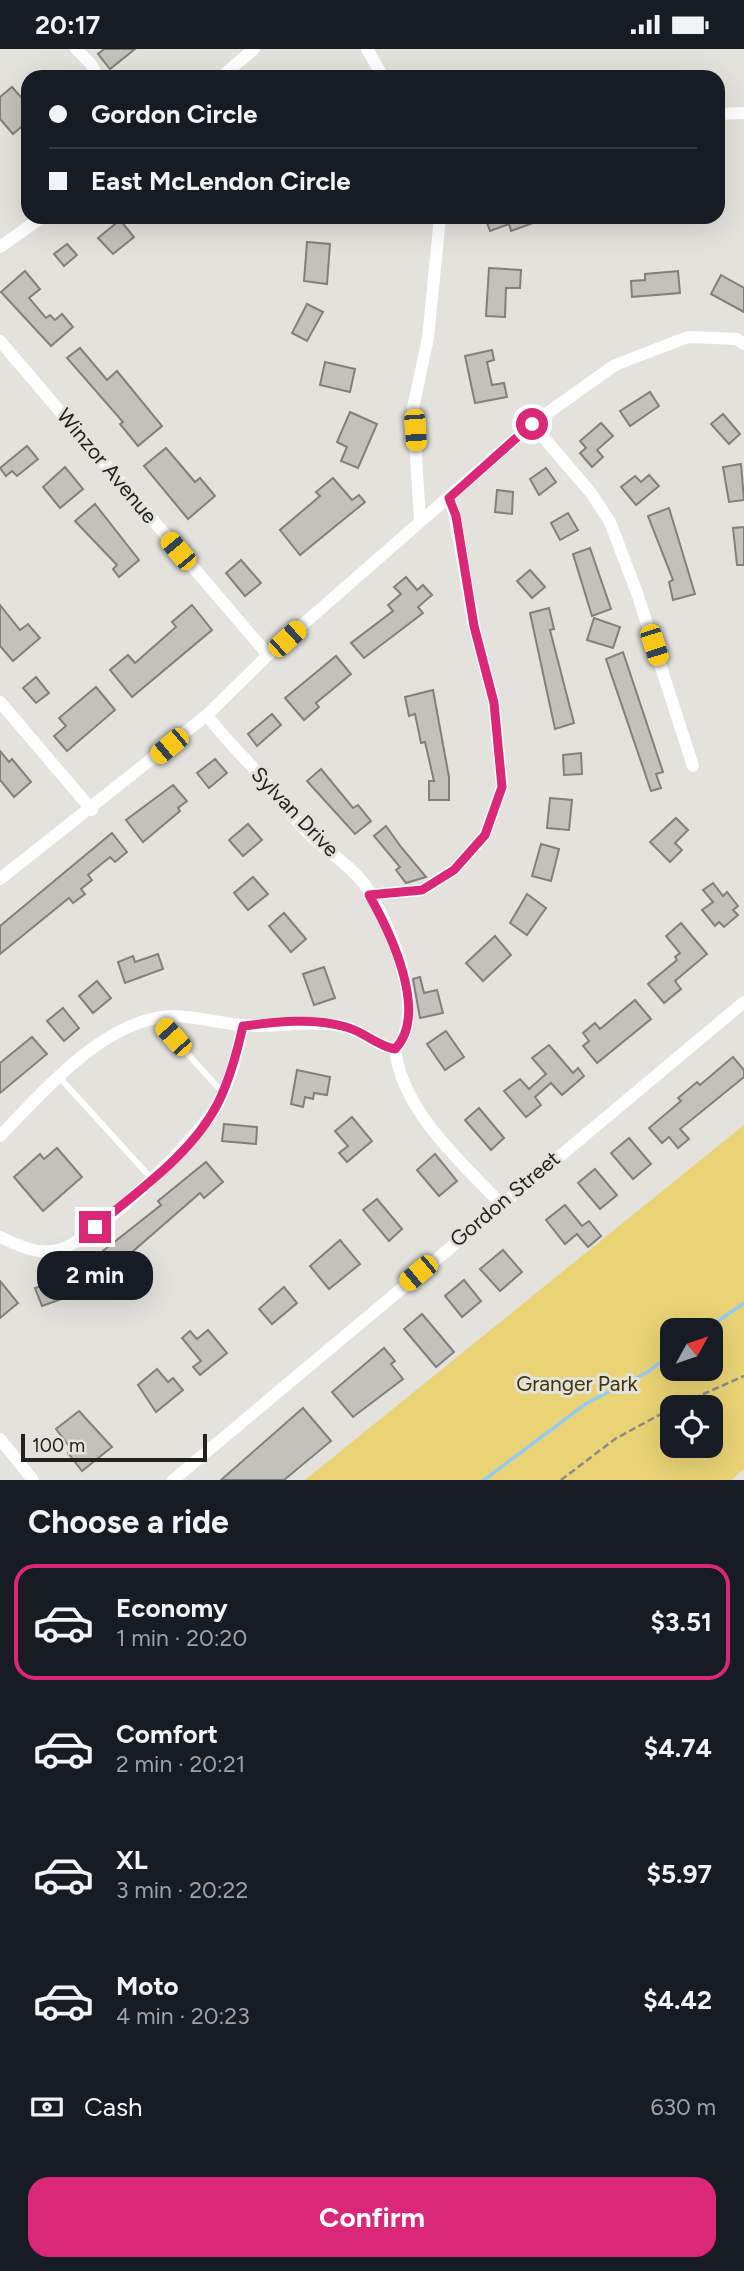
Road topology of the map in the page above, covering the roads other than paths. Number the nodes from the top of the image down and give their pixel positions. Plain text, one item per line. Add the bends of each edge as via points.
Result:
1 (76, 49) edge
2 (254, 49) edge
3 (367, 49) edge
4 (94, 70) edge
5 (229, 70) edge
6 (379, 70) edge
7 (744, 113) edge
8 (725, 114) edge
9 (32, 224) edge
10 (439, 224) edge
11 (0, 247) edge
12 (0, 341) edge
13 (744, 344) edge
14 (532, 424) junction
15 (449, 498) junction
16 (421, 520) junction
17 (268, 656) junction
18 (0, 702) edge
19 (207, 715) junction
20 (693, 766) dead end
21 (92, 810) junction
22 (0, 879) edge
23 (369, 895) junction
24 (744, 1002) edge
25 (156, 1019) junction
26 (243, 1026) junction
27 (395, 1049) junction
28 (60, 1078) junction
29 (223, 1093) junction
30 (0, 1136) edge
31 (151, 1178) junction
32 (500, 1203) junction
33 (0, 1237) edge
34 (0, 1439) edge
35 (33, 1480) edge
36 (173, 1480) edge

1 - 4 street
2 - 5 street
3 - 6 street
7 - 8 street
9 - 11 street
10 - 16 street via 428,338 413,408
12 - 17 street, Winzor Avenue
13 - 14 street via 737,339 688,337 615,365
14 - 15 street
14 - 20 street via 591,492 610,522
15 - 16 street
15 - 23 street via 494,703 502,787 485,835 454,870 422,890
16 - 17 street
17 - 19 street
18 - 21 street
19 - 21 street
19 - 23 street, Sylvan Drive via 305,830
21 - 22 street
23 - 27 street, Sylvan Drive via 386,924 405,975 407,1014 402,1042
24 - 32 street, Gordon Street
25 - 26 street via 209,1019
25 - 28 street via 100,1040
25 - 29 lane
26 - 27 street via 312,1022 344,1026 368,1035 381,1047
26 - 29 street
27 - 32 street via 397,1069 411,1099
28 - 30 street
28 - 31 lane
29 - 31 street via 195,1136
31 - 33 street via 75,1244 55,1251 30,1250
32 - 36 street, Gordon Street
34 - 35 street

